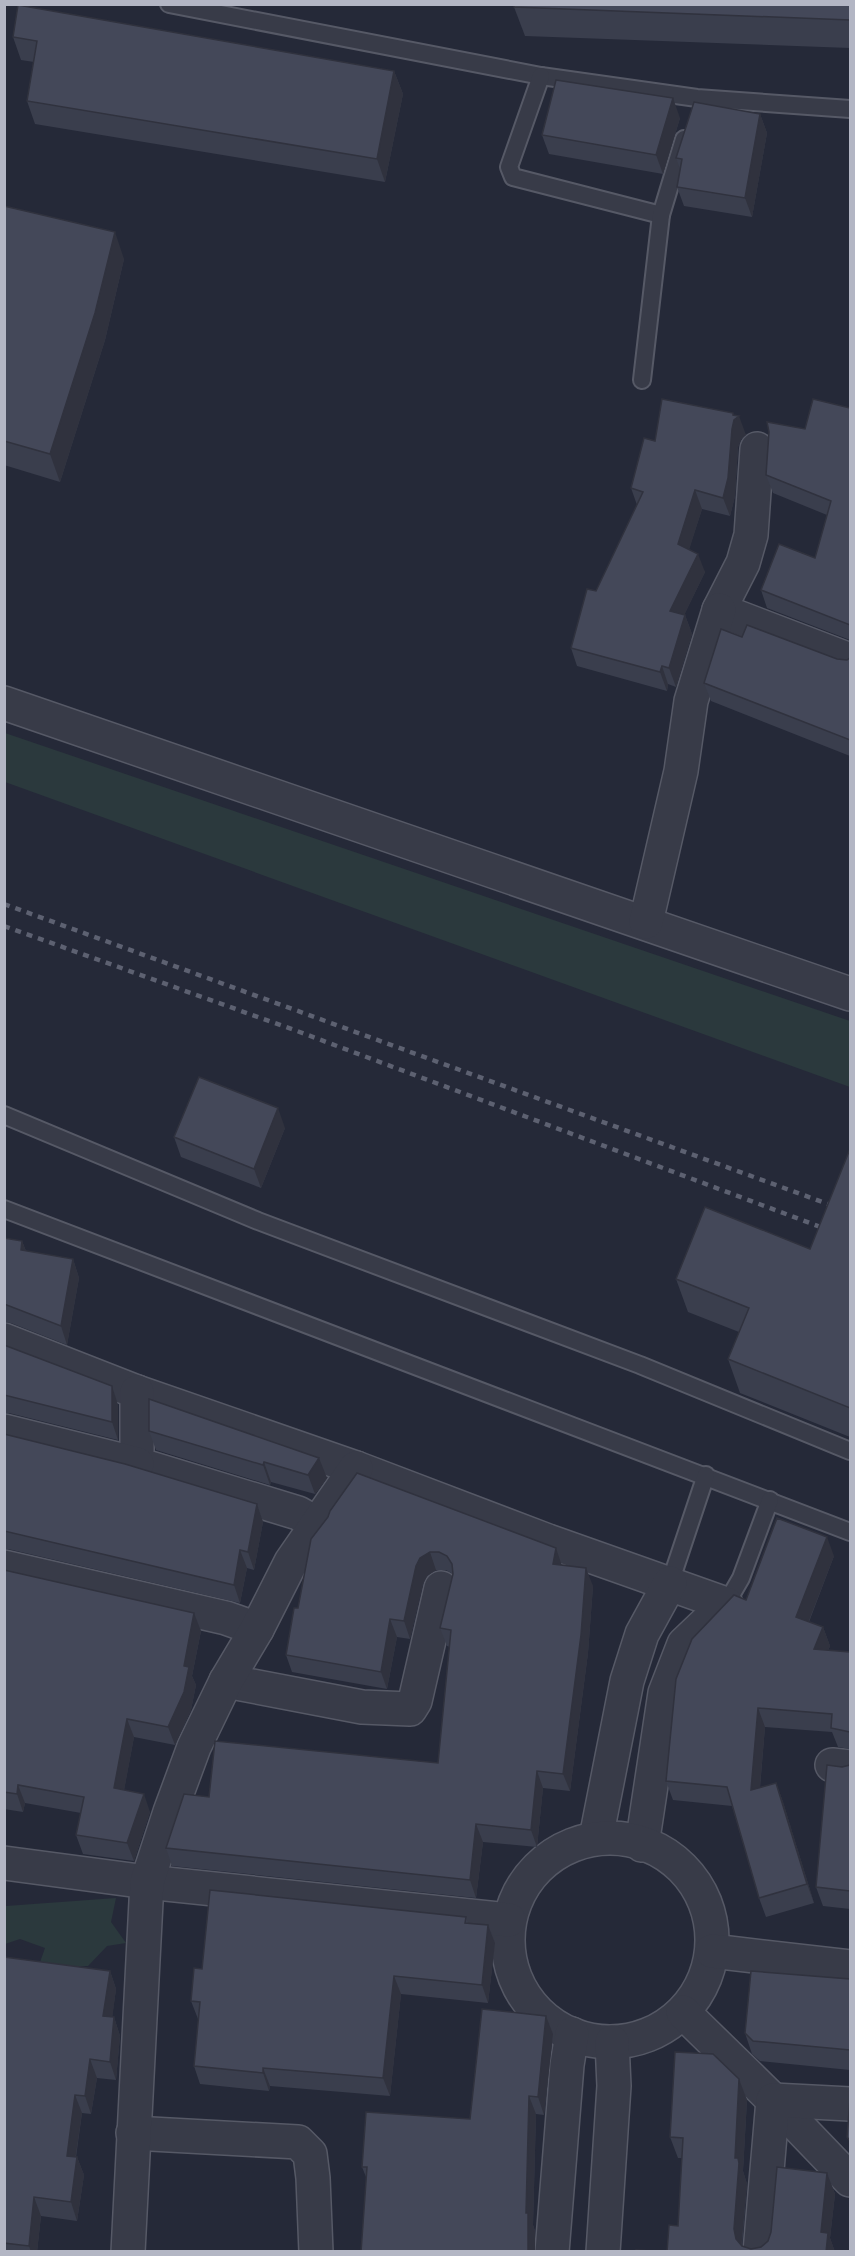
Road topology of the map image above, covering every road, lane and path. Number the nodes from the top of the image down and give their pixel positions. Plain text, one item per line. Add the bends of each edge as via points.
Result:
1 (169, 4) edge
2 (541, 76) junction
3 (694, 109) junction
4 (850, 109) edge
5 (661, 215) junction
6 (642, 380) dead end
7 (757, 449) dead end
8 (719, 610) junction
9 (850, 660) edge
10 (4, 703) edge
11 (646, 922) junction
12 (850, 994) edge
13 (4, 1115) edge
14 (4, 1209) edge
15 (4, 1340) edge
16 (137, 1392) junction
17 (4, 1431) edge
18 (850, 1451) edge
19 (136, 1464) junction
20 (356, 1468) junction
21 (706, 1475) junction
22 (770, 1500) junction
23 (319, 1525) junction
24 (850, 1532) edge
25 (4, 1567) edge
26 (670, 1583) junction
27 (441, 1588) dead end
28 (726, 1604) junction
29 (257, 1629) junction
30 (226, 1681) junction
31 (596, 1838) junction
32 (642, 1845) junction
33 (4, 1863) edge
34 (147, 1882) junction
35 (509, 1920) junction
36 (712, 1951) junction
37 (850, 1967) edge
38 (683, 2012) junction
39 (572, 2034) junction
40 (612, 2042) junction
41 (773, 2100) junction
42 (850, 2104) edge
43 (133, 2133) junction
44 (850, 2180) edge
45 (128, 2252) edge
46 (316, 2252) edge
47 (552, 2252) edge
48 (603, 2252) edge
49 (760, 2252) edge

1 - 2 lane
2 - 3 lane
2 - 5 lane via 509,167 513,177
3 - 4 lane
3 - 5 lane
5 - 6 lane
7 - 8 street via 751,535 743,562
8 - 9 street
8 - 11 street via 691,701 681,771
10 - 11 street
11 - 12 street
13 - 18 lane via 258,1221 629,1361
14 - 21 lane
15 - 16 street
16 - 19 street
16 - 20 street
17 - 19 street
19 - 23 street via 298,1513
20 - 23 street
20 - 26 street
21 - 22 lane
21 - 26 lane
22 - 24 lane
22 - 28 lane via 741,1578
23 - 29 street via 291,1562
25 - 29 street via 226,1618
26 - 28 street
26 - 31 street via 642,1634 627,1681
27 - 30 street via 410,1709 362,1707
28 - 32 street via 684,1644 665,1693
29 - 30 street
30 - 34 street via 194,1748
31 - 32 street
31 - 35 street via 560,1851 539,1870 519,1892
32 - 36 street via 671,1858 696,1884 710,1916
33 - 34 street
34 - 35 street
34 - 43 street
35 - 39 street via 507,1950 514,1979 536,2011
36 - 37 street
36 - 38 street via 703,1984
38 - 40 street via 654,2033
38 - 41 street
39 - 40 street
39 - 47 street
40 - 48 street via 614,2086
41 - 42 street
41 - 44 street
41 - 49 street
43 - 45 street
43 - 46 street via 298,2142 310,2154 314,2178

